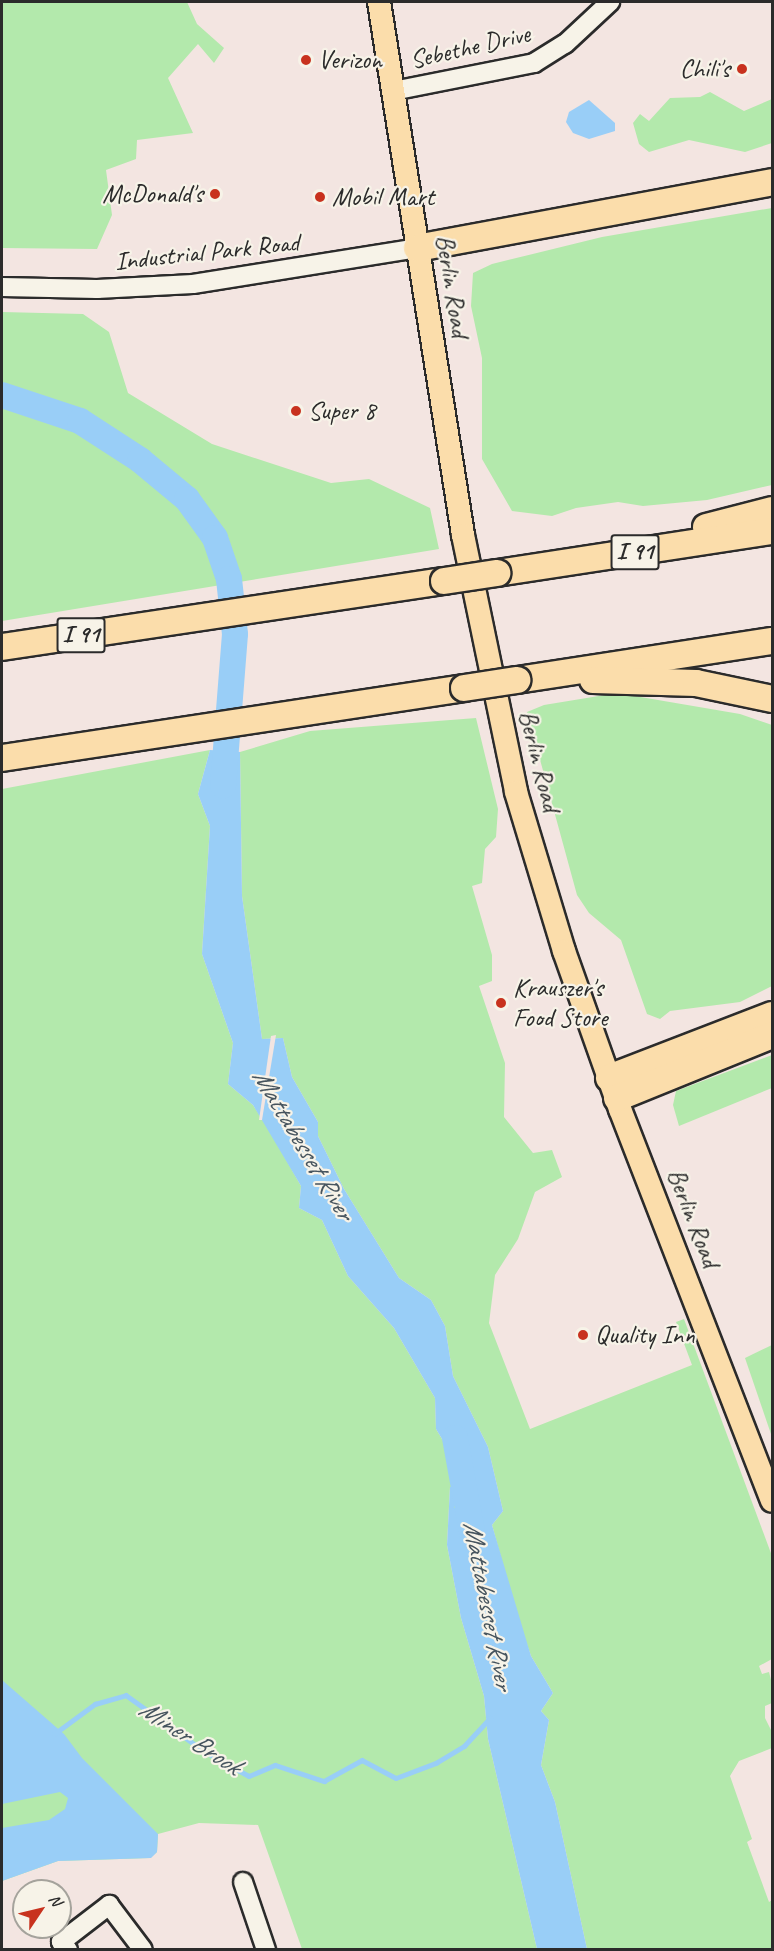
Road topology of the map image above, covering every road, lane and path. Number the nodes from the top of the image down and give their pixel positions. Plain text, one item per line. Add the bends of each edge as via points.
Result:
1 (379, 2) edge
2 (610, 2) edge
3 (393, 91) junction
4 (772, 182) edge
5 (417, 248) junction
6 (2, 287) edge
7 (772, 510) edge
8 (772, 531) edge
9 (609, 556) junction
10 (772, 641) edge
11 (2, 648) edge
12 (525, 679) junction
13 (772, 699) edge
14 (2, 758) edge
15 (772, 1015) edge
16 (772, 1035) edge
17 (613, 1088) junction
18 (772, 1501) edge
19 (243, 1882) dead end
20 (68, 1950) edge
21 (143, 1950) edge
22 (266, 1950) edge

1 - 3 main road, Berlin Road
2 - 3 street, Sebethe Drive via 565,44 534,63
3 - 5 main road, Berlin Road
4 - 5 highway
5 - 6 street, Industrial Park Road via 193,284 97,289
5 - 17 main road, Berlin Road via 463,535 502,733 547,899
7 - 9 highway
8 - 9 highway, I 91
9 - 11 highway, I 91, bridge
10 - 12 highway
12 - 13 highway via 684,682
12 - 14 highway, bridge
15 - 17 highway
16 - 17 highway
17 - 18 main road, Berlin Road
19 - 22 street
20 - 21 street via 61,1942 109,1905

